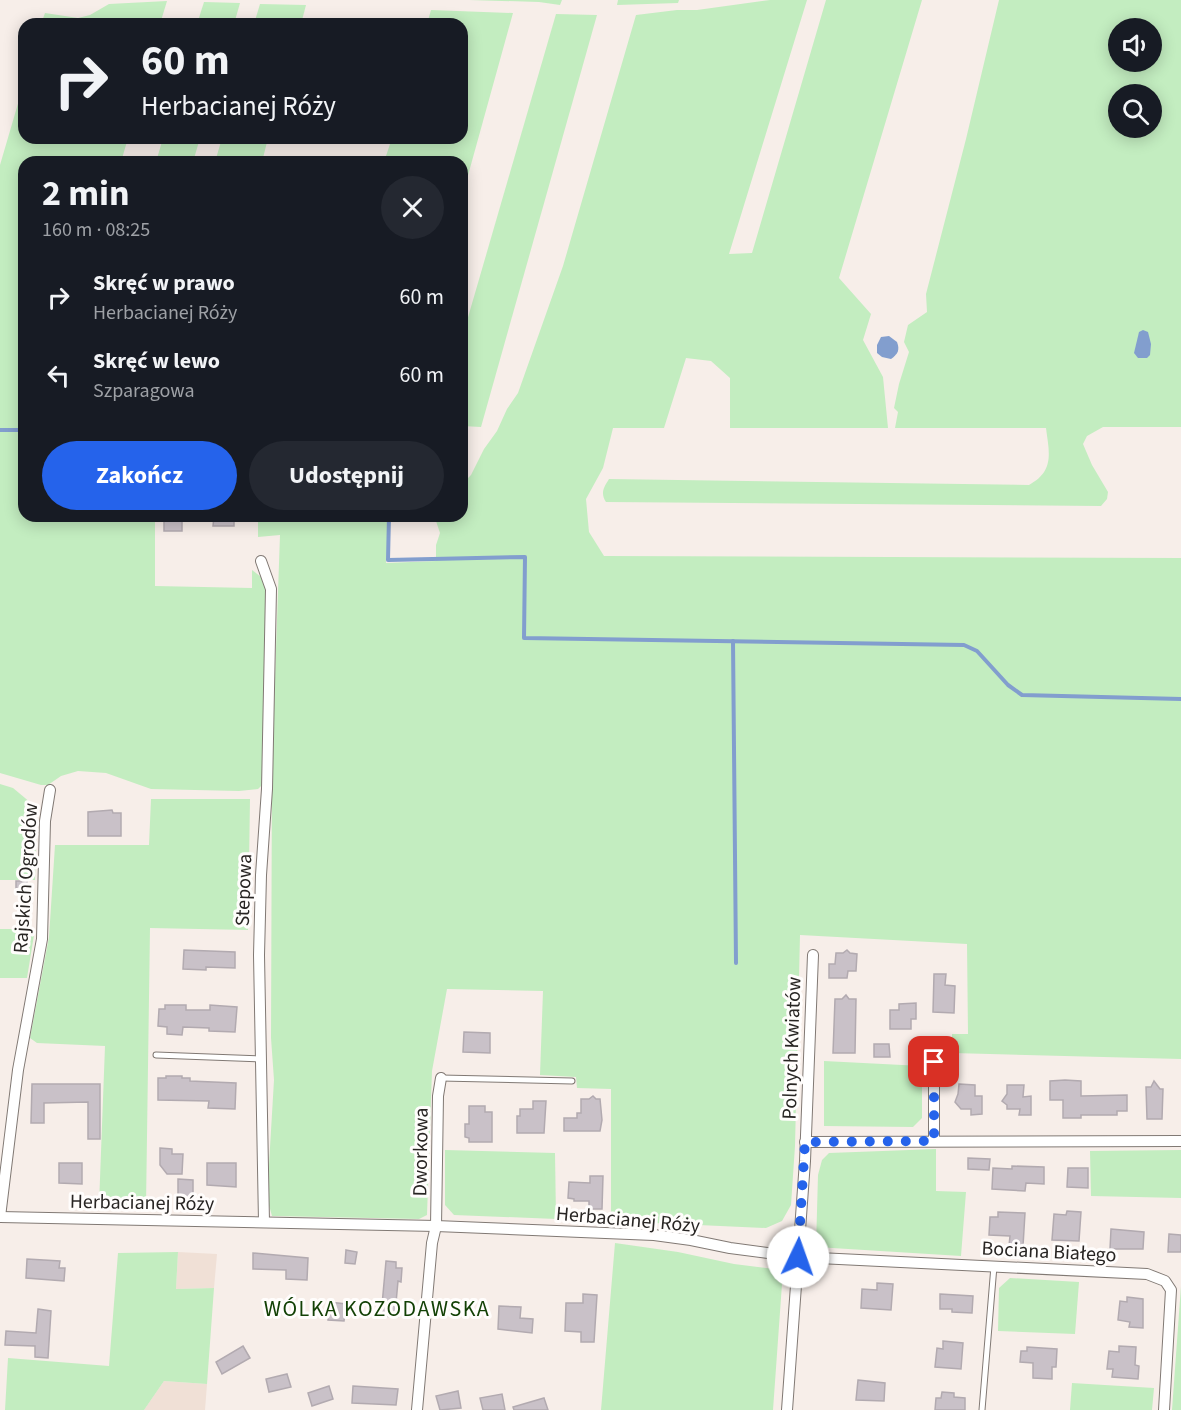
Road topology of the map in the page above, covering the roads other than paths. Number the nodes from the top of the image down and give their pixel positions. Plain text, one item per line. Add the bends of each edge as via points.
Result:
1 (261, 561) dead end
2 (50, 790) dead end
3 (813, 955) dead end
4 (934, 1042) dead end
5 (156, 1055) dead end
6 (261, 1059) junction
7 (441, 1078) joint
8 (572, 1081) dead end
9 (934, 1141) junction
10 (1181, 1141) edge
11 (805, 1142) junction
12 (0, 1217) edge
13 (264, 1222) junction
14 (436, 1226) junction
15 (798, 1257) junction
16 (994, 1266) junction
17 (417, 1410) edge
18 (787, 1410) edge
19 (982, 1410) edge
20 (1164, 1410) edge

1 - 6 street, Stepowa via 272,589 267,789 260,886
2 - 12 street, Rajskich Ogrodów via 45,821 42,939 18,1070
3 - 11 street, Polnych Kwiatów
4 - 9 street
5 - 6 lane
6 - 13 street, Stepowa
7 - 8 lane
7 - 14 street, Dworkowa
9 - 10 street
9 - 11 street
11 - 15 street
12 - 13 street, Herbacianej Róży
13 - 14 street, Herbacianej Róży
14 - 15 street, Herbacianej Róży via 654,1235
14 - 17 street, Dworkowa
15 - 16 street, Bociana Białego
15 - 18 street
16 - 19 lane
16 - 20 street, Bociana Białego via 1147,1274 1165,1281 1171,1290

